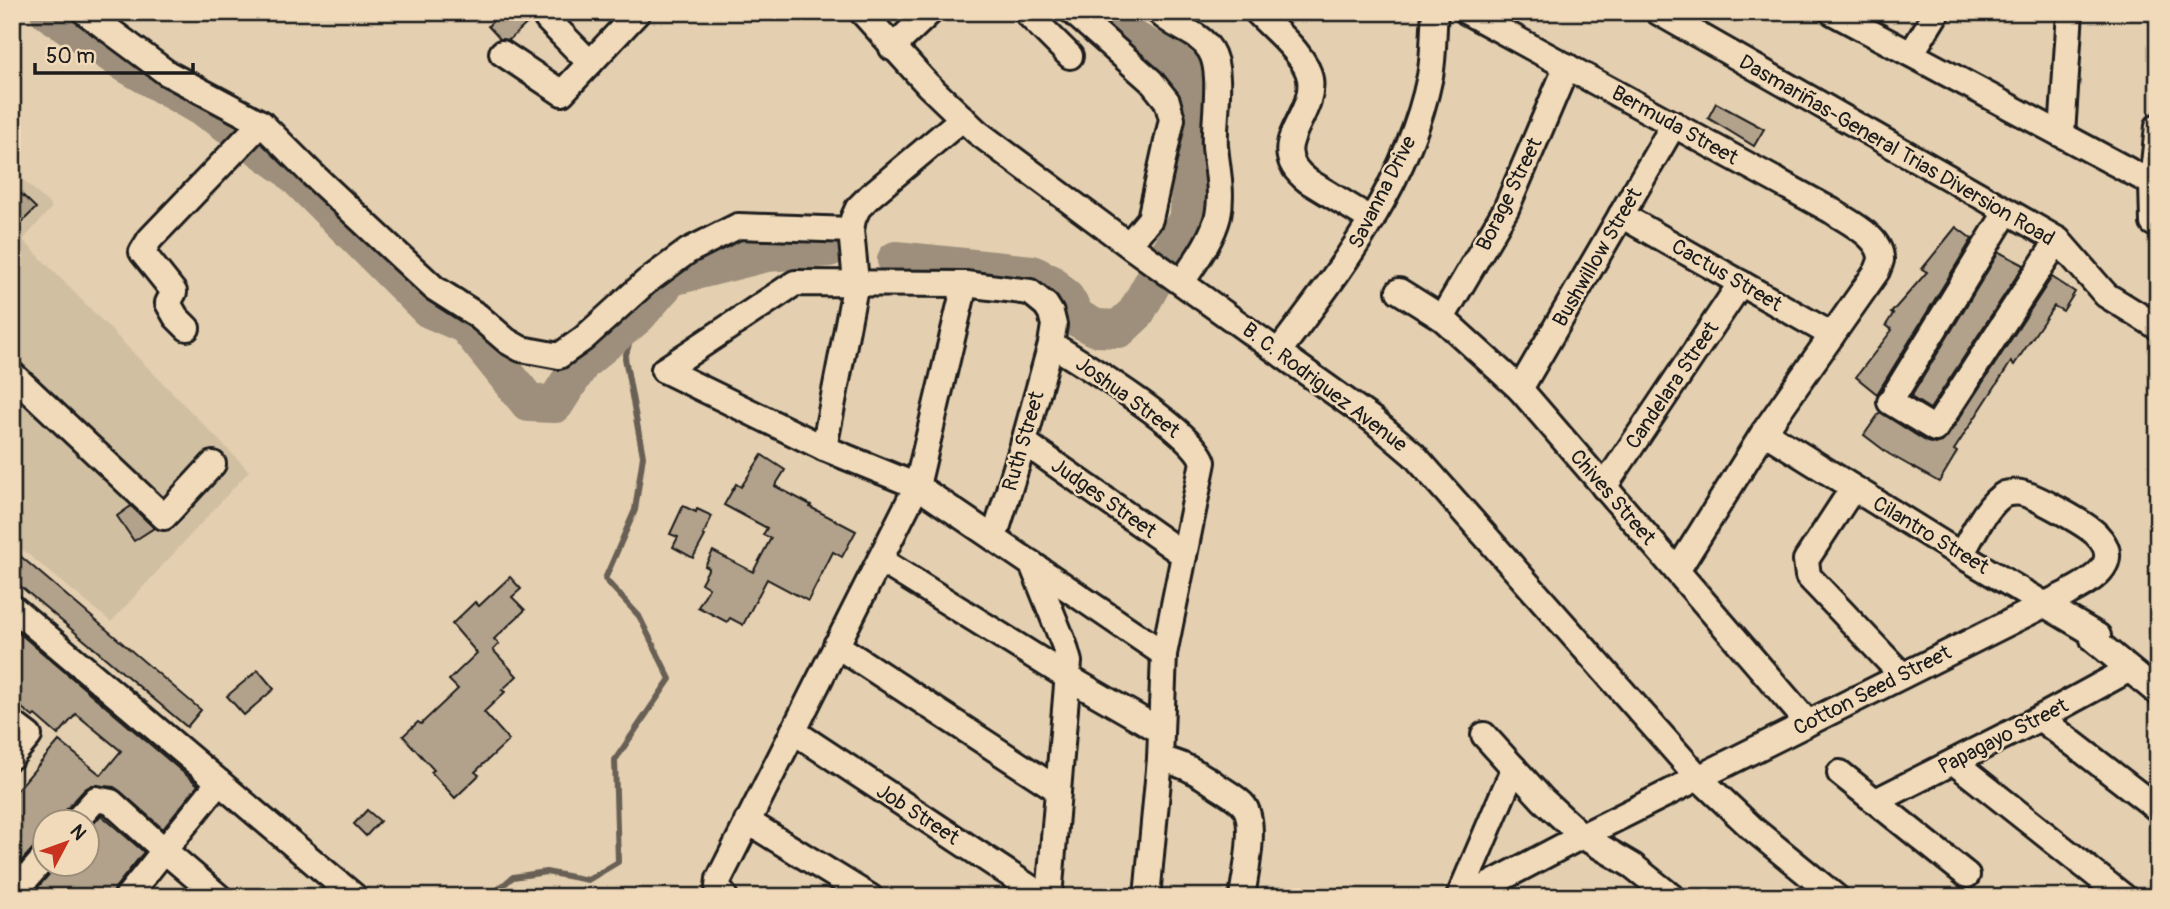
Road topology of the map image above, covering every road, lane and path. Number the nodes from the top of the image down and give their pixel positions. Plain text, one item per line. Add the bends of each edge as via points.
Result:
1 (85, 12) edge
2 (638, 12) edge
3 (862, 12) edge
4 (930, 12) edge
5 (1026, 12) edge
6 (1073, 12) edge
7 (1159, 12) edge
8 (1257, 12) edge
9 (1435, 12) edge
10 (1467, 12) edge
11 (1658, 12) edge
12 (1832, 12) edge
13 (1937, 12) edge
14 (2070, 12) edge
15 (547, 19) dead end
16 (892, 48) junction
17 (502, 52) dead end
18 (1911, 54) junction
19 (1070, 55) dead end
20 (590, 63) junction
21 (1567, 66) junction
22 (963, 118) junction
23 (261, 122) junction
24 (1674, 124) junction
25 (2158, 126) edge
26 (2062, 134) junction
27 (2152, 183) junction
28 (2007, 211) junction
29 (1621, 215) junction
30 (1372, 220) junction
31 (2153, 223) dead end
32 (851, 229) junction
33 (2058, 240) junction
34 (1131, 246) junction
35 (1179, 280) junction
36 (856, 282) junction
37 (1741, 283) junction
38 (965, 284) junction
39 (1399, 291) dead end
40 (1442, 318) junction
41 (2158, 327) edge
42 (187, 328) dead end
43 (1832, 335) junction
44 (1051, 344) junction
45 (1279, 351) junction
46 (12, 373) edge
47 (1520, 389) junction
48 (1764, 432) junction
49 (1024, 442) junction
50 (824, 448) junction
51 (213, 464) dead end
52 (917, 486) junction
53 (1604, 487) junction
54 (1853, 488) junction
55 (994, 538) junction
56 (1184, 555) junction
57 (1961, 555) junction
58 (880, 560) junction
59 (1032, 564) junction
60 (1677, 571) junction
61 (2046, 604) junction
62 (12, 607) edge
63 (836, 645) junction
64 (1164, 654) junction
65 (2129, 670) junction
66 (1902, 675) junction
67 (1069, 678) junction
68 (2158, 693) edge
69 (2040, 718) junction
70 (12, 723) edge
71 (1808, 723) junction
72 (1161, 730) junction
73 (793, 731) junction
74 (1484, 735) dead end
75 (12, 756) edge
76 (1160, 759) junction
77 (1954, 762) junction
78 (1514, 768) junction
79 (1840, 772) dead end
80 (1699, 778) junction
81 (219, 782) junction
82 (1058, 790) junction
83 (1876, 801) junction
84 (87, 808) edge
85 (2158, 809) edge
86 (747, 821) junction
87 (1582, 836) junction
88 (165, 851) junction
89 (32, 872) edge
90 (1967, 875) dead end
91 (12, 895) edge
92 (350, 895) edge
93 (127, 897) edge
94 (219, 897) edge
95 (725, 897) edge
96 (870, 897) edge
97 (1046, 897) edge
98 (1147, 897) edge
99 (1242, 897) edge
100 (1459, 897) edge
101 (1466, 897) edge
102 (1672, 897) edge
103 (1836, 897) edge
104 (2124, 897) edge

1 - 23 street via 167,73
2 - 20 street
3 - 16 street, B. C. Rodriguez Avenue
4 - 16 street
5 - 19 street
6 - 34 street via 1151,81 1167,101 1172,119 1150,219
7 - 35 street via 1202,39 1212,53 1218,91 1217,217 1205,245
8 - 30 street via 1298,55 1311,80 1290,144 1290,163 1308,181
9 - 30 street, Savanna Drive via 1431,74 1420,114
10 - 21 street, Bermuda Street
11 - 28 street, Dasmariñas-General Trias Diversion Road
12 - 18 street
13 - 18 street
14 - 26 street
15 - 20 street
16 - 22 street, B. C. Rodriguez Avenue
17 - 20 street via 562,93
18 - 26 street
21 - 24 street, Bermuda Street
21 - 40 street, Borage Street via 1506,209
22 - 32 street via 870,196 859,208
22 - 34 street, B. C. Rodriguez Avenue
23 - 32 street via 434,288 507,341 531,351 559,356 688,251 738,226
23 - 42 street via 142,252 174,292 168,303
24 - 29 street, Bushwillow Street
24 - 43 street, Bermuda Street via 1832,211 1868,235 1877,247 1881,259 1877,271
25 - 27 street
26 - 27 street
27 - 31 street
28 - 33 street, Dasmariñas-General Trias Diversion Road
28 - 33 street via 1890,402 1935,429
29 - 37 street, Cactus Street
29 - 47 street, Bushwillow Street
30 - 45 street, Savanna Drive
32 - 36 street
33 - 41 street, Dasmariñas-General Trias Diversion Road via 2106,295
34 - 35 street, B. C. Rodriguez Avenue
35 - 45 street, B. C. Rodriguez Avenue
36 - 38 street, Ruth Street
36 - 50 street
36 - 50 street, Ruth Street via 795,283 664,370
37 - 43 street, Cactus Street
37 - 53 street, Candelara Street
38 - 44 street, Ruth Street via 1030,292 1051,313
38 - 52 street
39 - 40 street, Chives Street
40 - 47 street, Chives Street
43 - 48 street
44 - 49 street, Ruth Street
44 - 56 street, Joshua Street via 1117,385 1191,442 1201,455
45 - 80 street, B. C. Rodriguez Avenue via 1413,454
46 - 51 street via 164,517
47 - 53 street, Chives Street
48 - 54 street, Cilantro Street
48 - 60 street
49 - 55 street, Ruth Street
49 - 56 street, Judges Street
50 - 52 street
52 - 55 street
52 - 58 street
53 - 60 street, Chives Street
54 - 57 street, Cilantro Street
54 - 66 street via 1806,560 1808,576
55 - 59 street
56 - 64 street
57 - 61 street, Cilantro Street
57 - 61 street, Cotton Seed Street via 1985,514 2006,494 2034,497 2094,531 2108,555 2105,566 2094,578
58 - 63 street
58 - 67 street
59 - 64 street
59 - 67 street via 1065,644
60 - 71 street, Chives Street
61 - 65 street, Cilantro Street via 2096,638
61 - 66 street, Cotton Seed Street
62 - 81 street
63 - 73 street
63 - 82 street
64 - 72 street
65 - 68 street, Cilantro Street
65 - 69 street, Papagayo Street
66 - 71 street, Cotton Seed Street
67 - 72 street
67 - 82 street
69 - 77 street, Papagayo Street
69 - 85 street
70 - 75 street via 29,736
71 - 80 street, Cotton Seed Street
72 - 76 street
73 - 86 street
73 - 97 street, Job Street
74 - 78 street
76 - 98 street
76 - 99 street via 1188,767 1244,806 1250,822
77 - 83 street, Papagayo Street
77 - 104 street
78 - 87 street
78 - 100 street
79 - 83 street
80 - 87 street, Cotton Seed Street
80 - 103 street, B. C. Rodriguez Avenue
81 - 88 street
81 - 92 street
82 - 97 street
83 - 90 street
84 - 88 street via 96,799 111,802
86 - 95 street via 719,879
86 - 96 street
87 - 101 street, Cotton Seed Street
87 - 102 street via 1633,866
88 - 93 street
88 - 94 street
89 - 91 street

